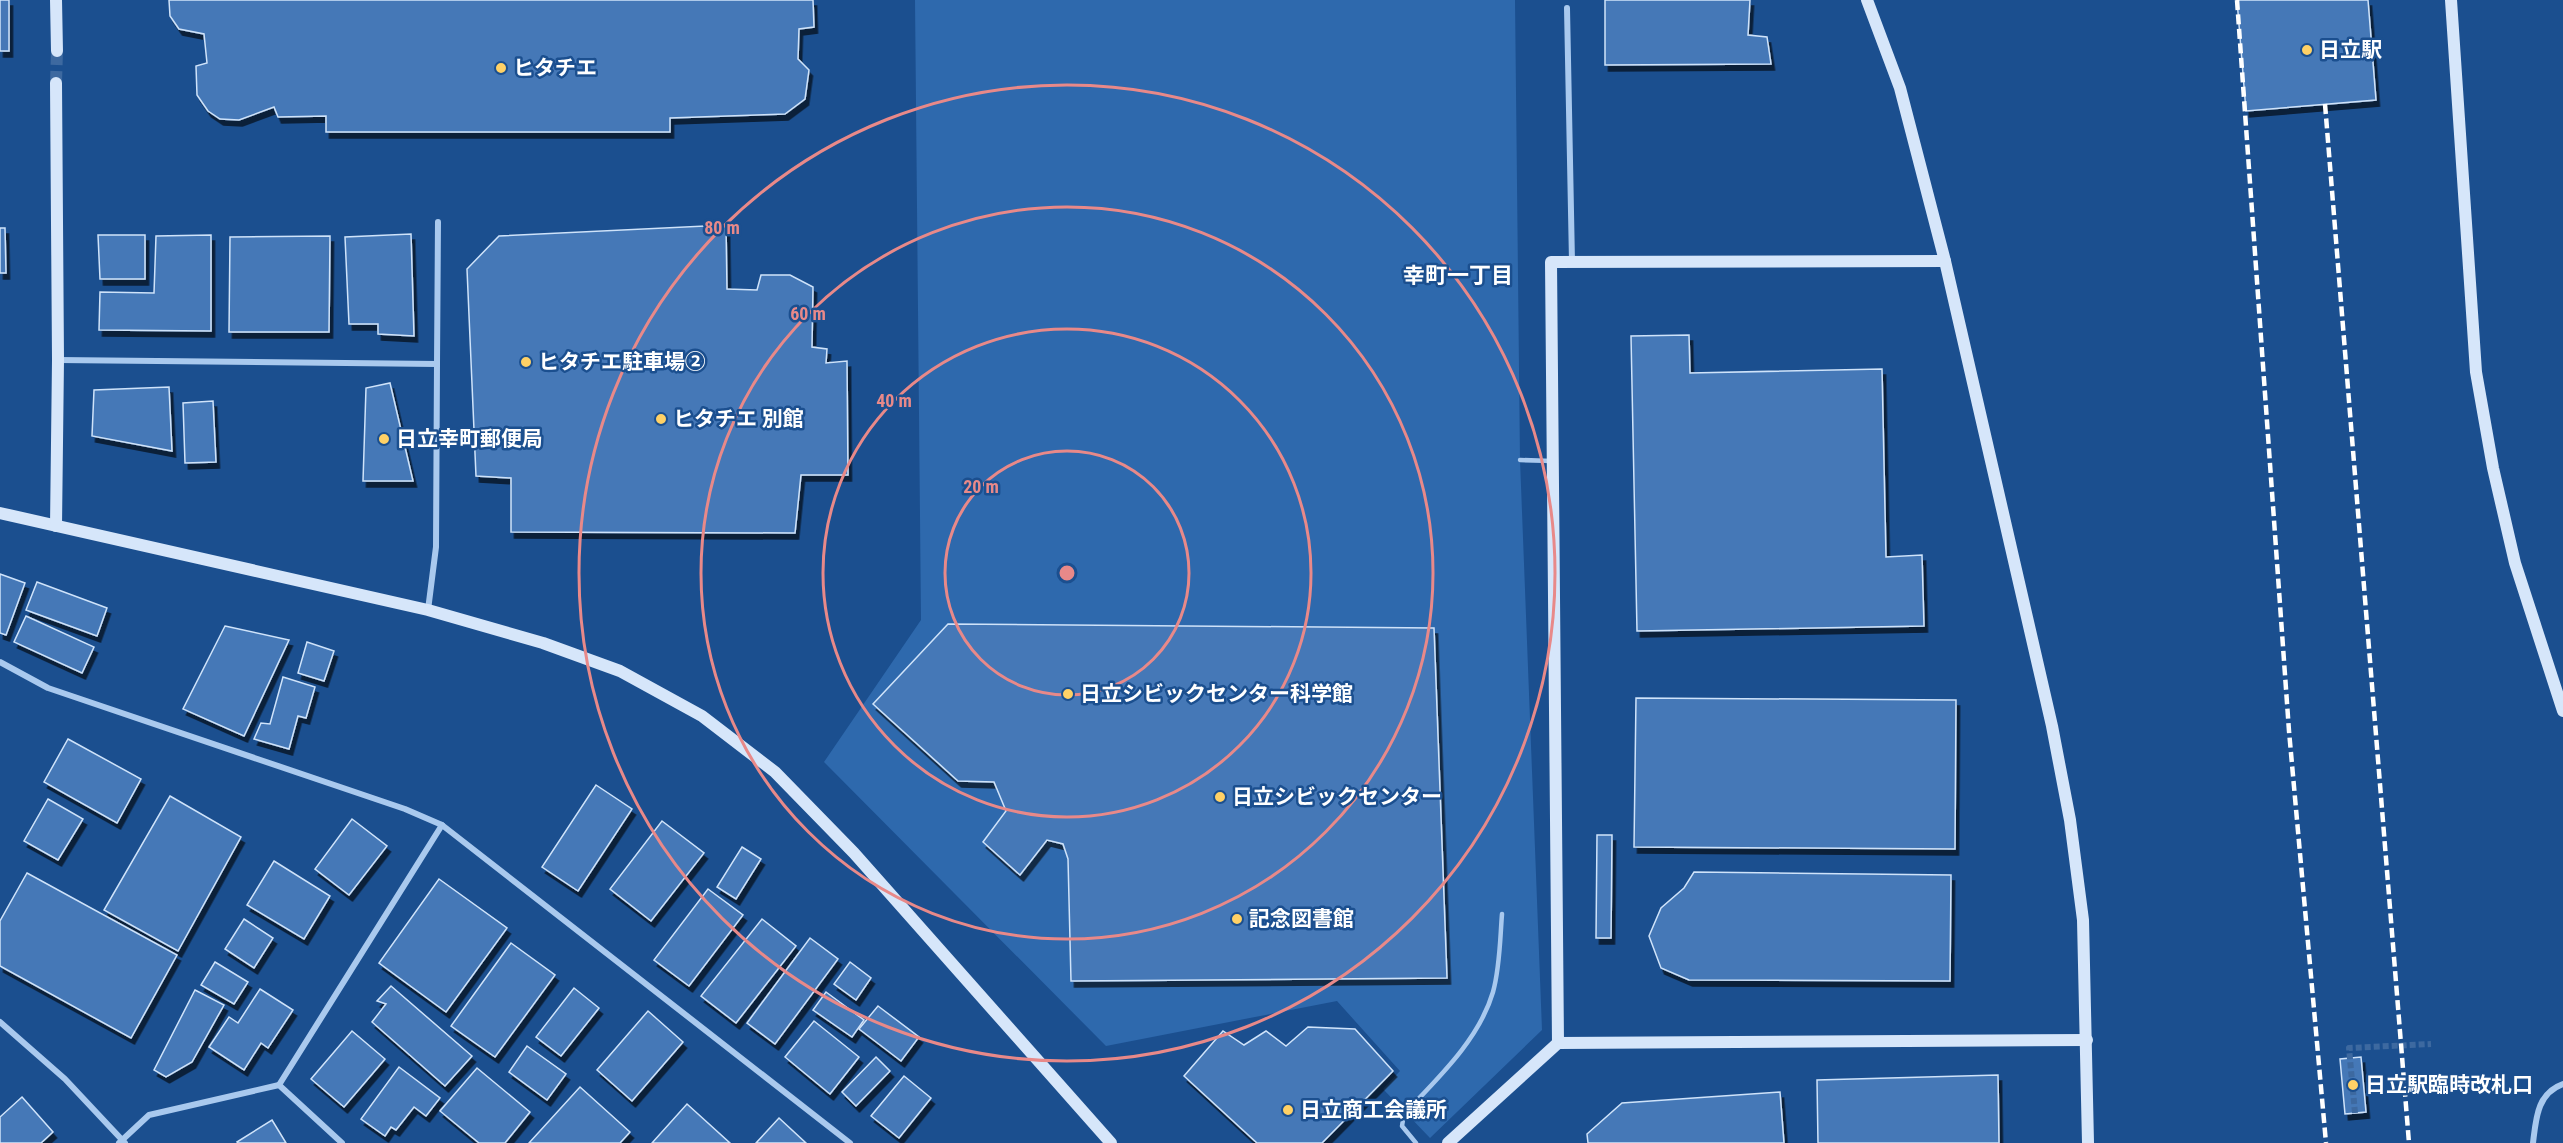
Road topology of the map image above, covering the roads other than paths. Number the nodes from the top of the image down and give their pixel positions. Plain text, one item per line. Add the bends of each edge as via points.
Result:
1 (56, 0) edge
2 (1867, 0) edge
3 (2452, 0) edge
4 (1567, 8) dead end
5 (57, 51) tunnel mouth
6 (56, 83) tunnel mouth
7 (438, 222) dead end
8 (1944, 261) junction
9 (1572, 262) junction
10 (58, 360) junction
11 (438, 364) junction
12 (1520, 460) dead end
13 (1552, 461) junction
14 (0, 513) edge
15 (56, 526) junction
16 (428, 610) junction
17 (0, 662) edge
18 (2563, 711) edge
19 (442, 825) junction
20 (1502, 914) dead end
21 (0, 1022) edge
22 (2087, 1040) junction
23 (1558, 1043) junction
24 (2563, 1084) edge
25 (279, 1085) junction
26 (122, 1142) edge
27 (342, 1143) edge
28 (850, 1143) edge
29 (1111, 1143) edge
30 (1416, 1143) edge
31 (1448, 1143) edge
32 (2088, 1143) edge
33 (2533, 1143) edge

1 - 5 street
2 - 8 street via 1900,88
3 - 18 street via 2476,372 2515,563
4 - 9 street
6 - 10 street
7 - 11 street
8 - 9 street
8 - 22 street via 2052,726 2083,920
9 - 13 street via 1551,262
10 - 11 street
10 - 15 street
11 - 16 street via 436,546
12 - 13 lane
13 - 23 street
14 - 15 street
15 - 16 street
16 - 29 street via 543,643 620,671 702,716 766,765 854,853
17 - 19 street via 48,688
19 - 25 street
19 - 28 street
20 - 30 lane via 1493,993 1452,1063 1404,1114 1402,1126
21 - 26 street via 64,1079
22 - 23 street
22 - 32 street
23 - 31 street
24 - 33 street via 2552,1088 2537,1108
25 - 26 street via 149,1115
25 - 27 street

